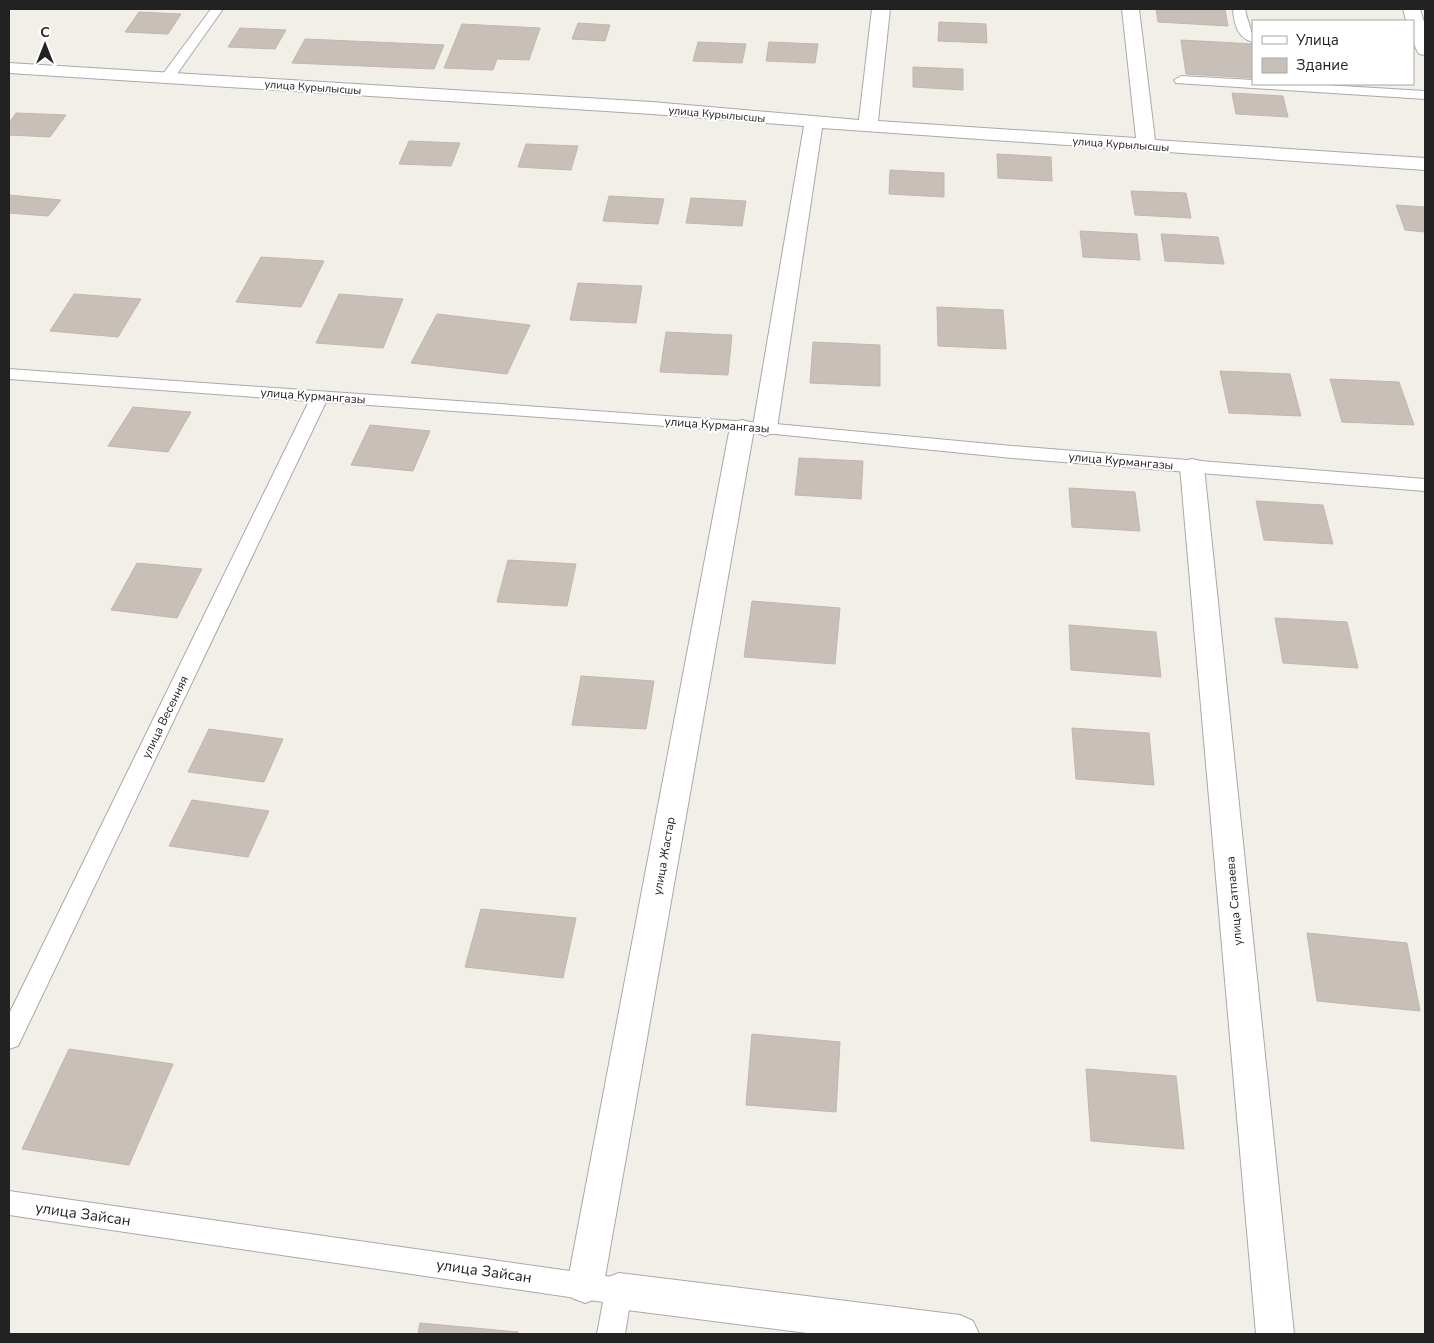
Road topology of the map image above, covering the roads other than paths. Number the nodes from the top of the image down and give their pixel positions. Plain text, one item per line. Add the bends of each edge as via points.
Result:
1 (217, 9) edge
2 (882, 9) edge
3 (1131, 9) edge
4 (1239, 9) edge
5 (1411, 9) edge
6 (1252, 37) edge
7 (1425, 50) edge
8 (9, 68) edge
9 (167, 78) junction
10 (1181, 80) dead end
11 (1252, 84) edge
12 (1262, 85) edge
13 (1425, 95) edge
14 (814, 122) junction
15 (868, 126) junction
16 (1146, 145) junction
17 (1425, 164) edge
18 (9, 374) edge
19 (320, 396) junction
20 (754, 428) junction
21 (1192, 467) junction
22 (1425, 485) edge
23 (9, 1038) edge
24 (9, 1203) edge
25 (602, 1288) junction
26 (611, 1334) edge
27 (960, 1334) edge
28 (1275, 1334) edge

1 - 9 lane
2 - 15 street
3 - 16 street
4 - 6 lane via 1243,29
5 - 7 street
8 - 9 street, улица Курылысшы
9 - 14 street, улица Курылысшы via 652,108
10 - 11 lane
12 - 13 lane
14 - 15 street, улица Курылысшы
14 - 20 street, улица Жастар
15 - 16 street, улица Курылысшы
16 - 17 street, улица Курылысшы
18 - 19 lane, улица Курмангазы
19 - 20 lane, улица Курмангазы
19 - 23 lane, улица Весенняя
20 - 21 lane, улица Курмангазы
20 - 25 street, улица Жастар
21 - 22 lane, улица Курмангазы
21 - 28 street, улица Сатпаева
24 - 25 lane, улица Зайсан
25 - 26 lane
25 - 27 street, улица Зайсан

